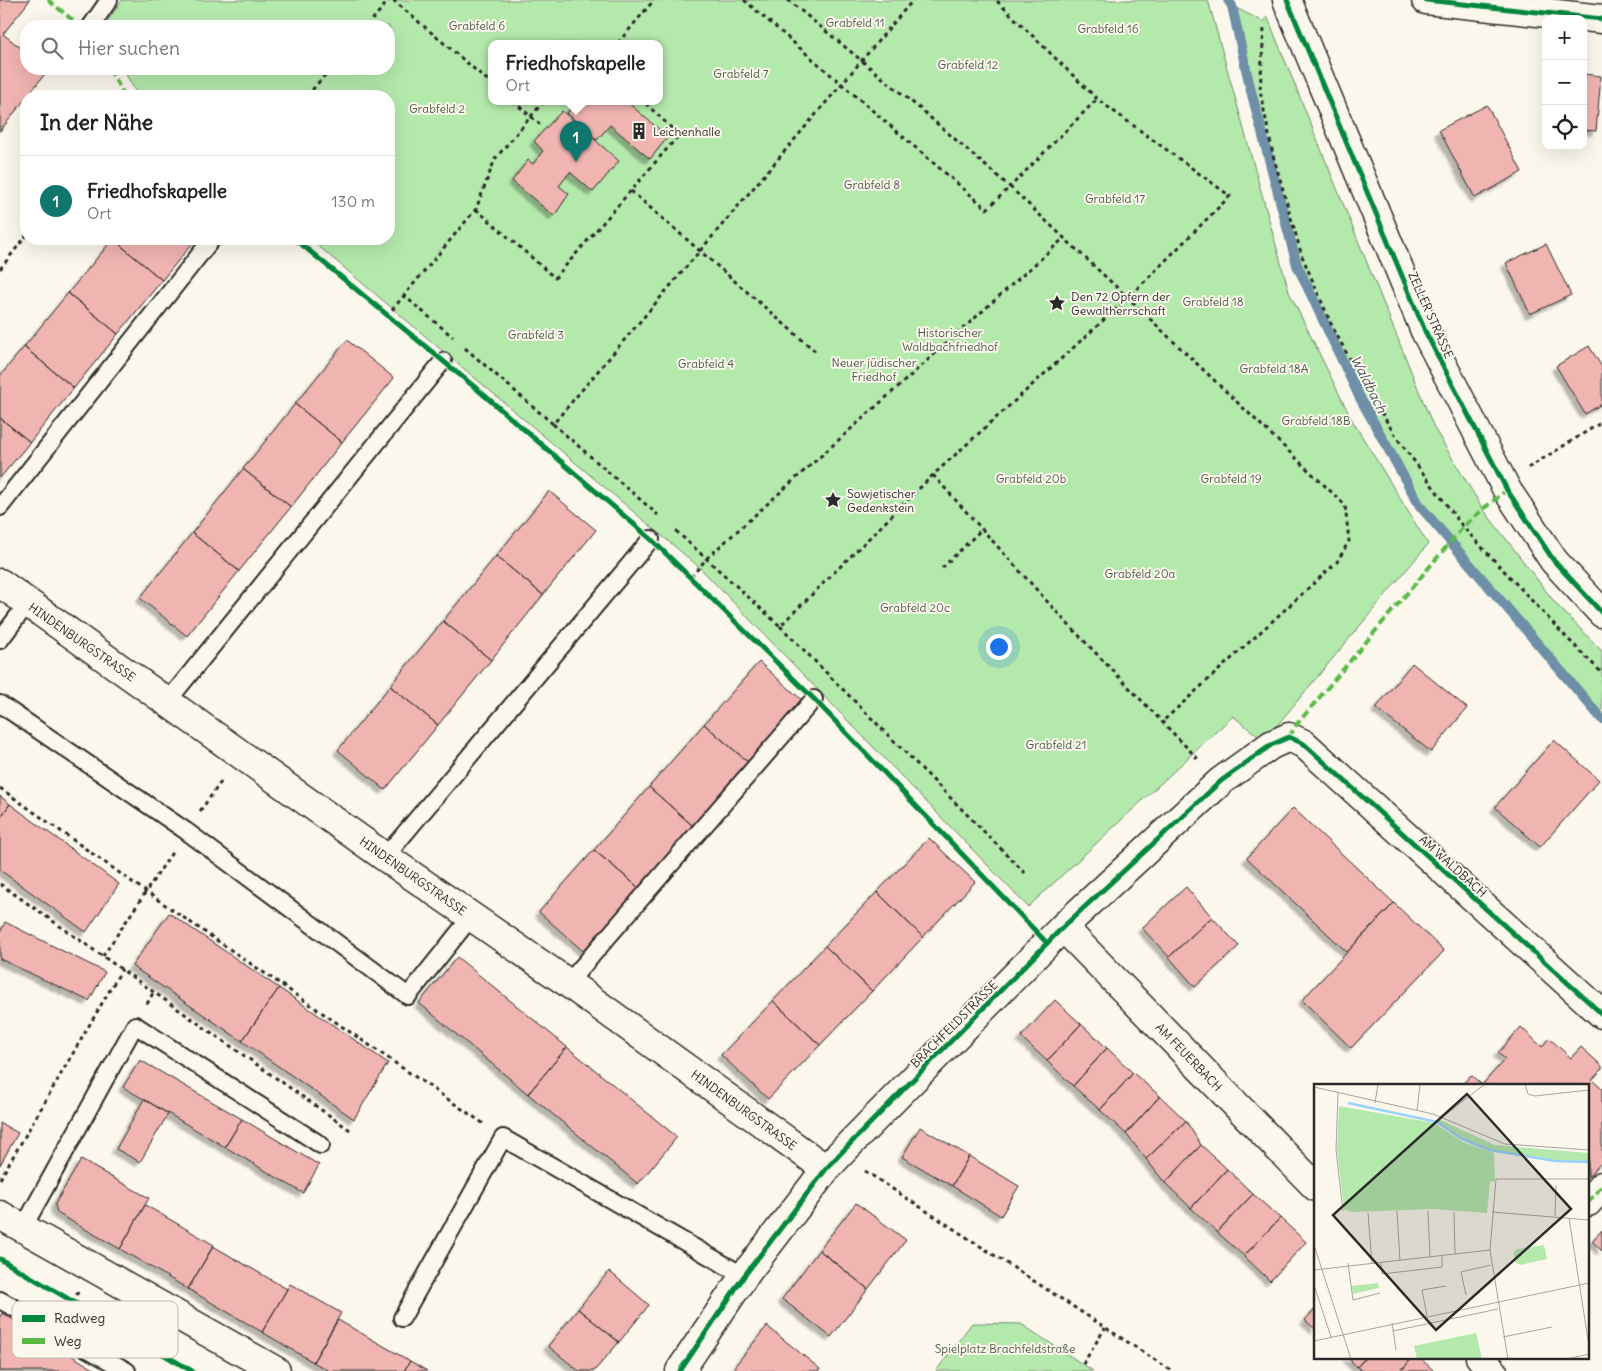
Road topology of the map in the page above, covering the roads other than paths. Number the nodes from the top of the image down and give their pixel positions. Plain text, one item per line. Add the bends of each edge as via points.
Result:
1 (109, 0) edge
2 (1426, 0) edge
3 (1290, 1) edge
4 (1602, 19) edge
5 (95, 20) edge
6 (207, 245) edge
7 (443, 361) dead end
8 (0, 507) edge
9 (652, 539) dead end
10 (0, 584) edge
11 (27, 604) junction
12 (1602, 613) edge
13 (0, 640) edge
14 (814, 698) dead end
15 (167, 702) junction
16 (0, 704) edge
17 (1289, 737) joint
18 (385, 857) junction
19 (471, 917) junction
20 (1063, 927) junction
21 (568, 983) junction
22 (1602, 1014) edge
23 (321, 1145) dead end
24 (833, 1162) junction
25 (1314, 1185) edge
26 (1602, 1186) edge
27 (1590, 1200) edge
28 (11, 1221) edge
29 (744, 1276) junction
30 (0, 1300) edge
31 (153, 1301) edge
32 (12, 1307) edge
33 (178, 1315) edge
34 (402, 1318) dead end
35 (104, 1358) edge
36 (1481, 1358) edge
37 (127, 1371) edge
38 (276, 1371) edge
39 (680, 1371) edge
40 (1493, 1371) edge

1 - 5 lane
2 - 4 street
3 - 12 street, ZELLER STRASSE via 1429,339 1507,490 1554,561
6 - 8 lane
7 - 15 lane
9 - 18 lane
10 - 11 street, HINDENBURGSTRASSE
11 - 13 lane
11 - 15 street, HINDENBURGSTRASSE
14 - 21 lane
15 - 18 street, HINDENBURGSTRASSE
16 - 19 lane via 186,831 408,996
17 - 20 street, BRACHFELDSTRASSE via 1272,745 1221,781
17 - 22 street, AM WALDBACH via 1304,744
18 - 19 street, HINDENBURGSTRASSE
19 - 21 street, HINDENBURGSTRASSE
20 - 24 street, BRACHFELDSTRASSE
20 - 25 street, AM FEUERBACH
21 - 24 street, HINDENBURGSTRASSE
23 - 28 lane via 135,1024
24 - 29 street, BRACHFELDSTRASSE
26 - 27 street
28 - 31 street
29 - 34 lane via 504,1138
29 - 39 street, BRACHFELDSTRASSE
30 - 32 lane
33 - 38 street
35 - 37 lane
36 - 40 street

